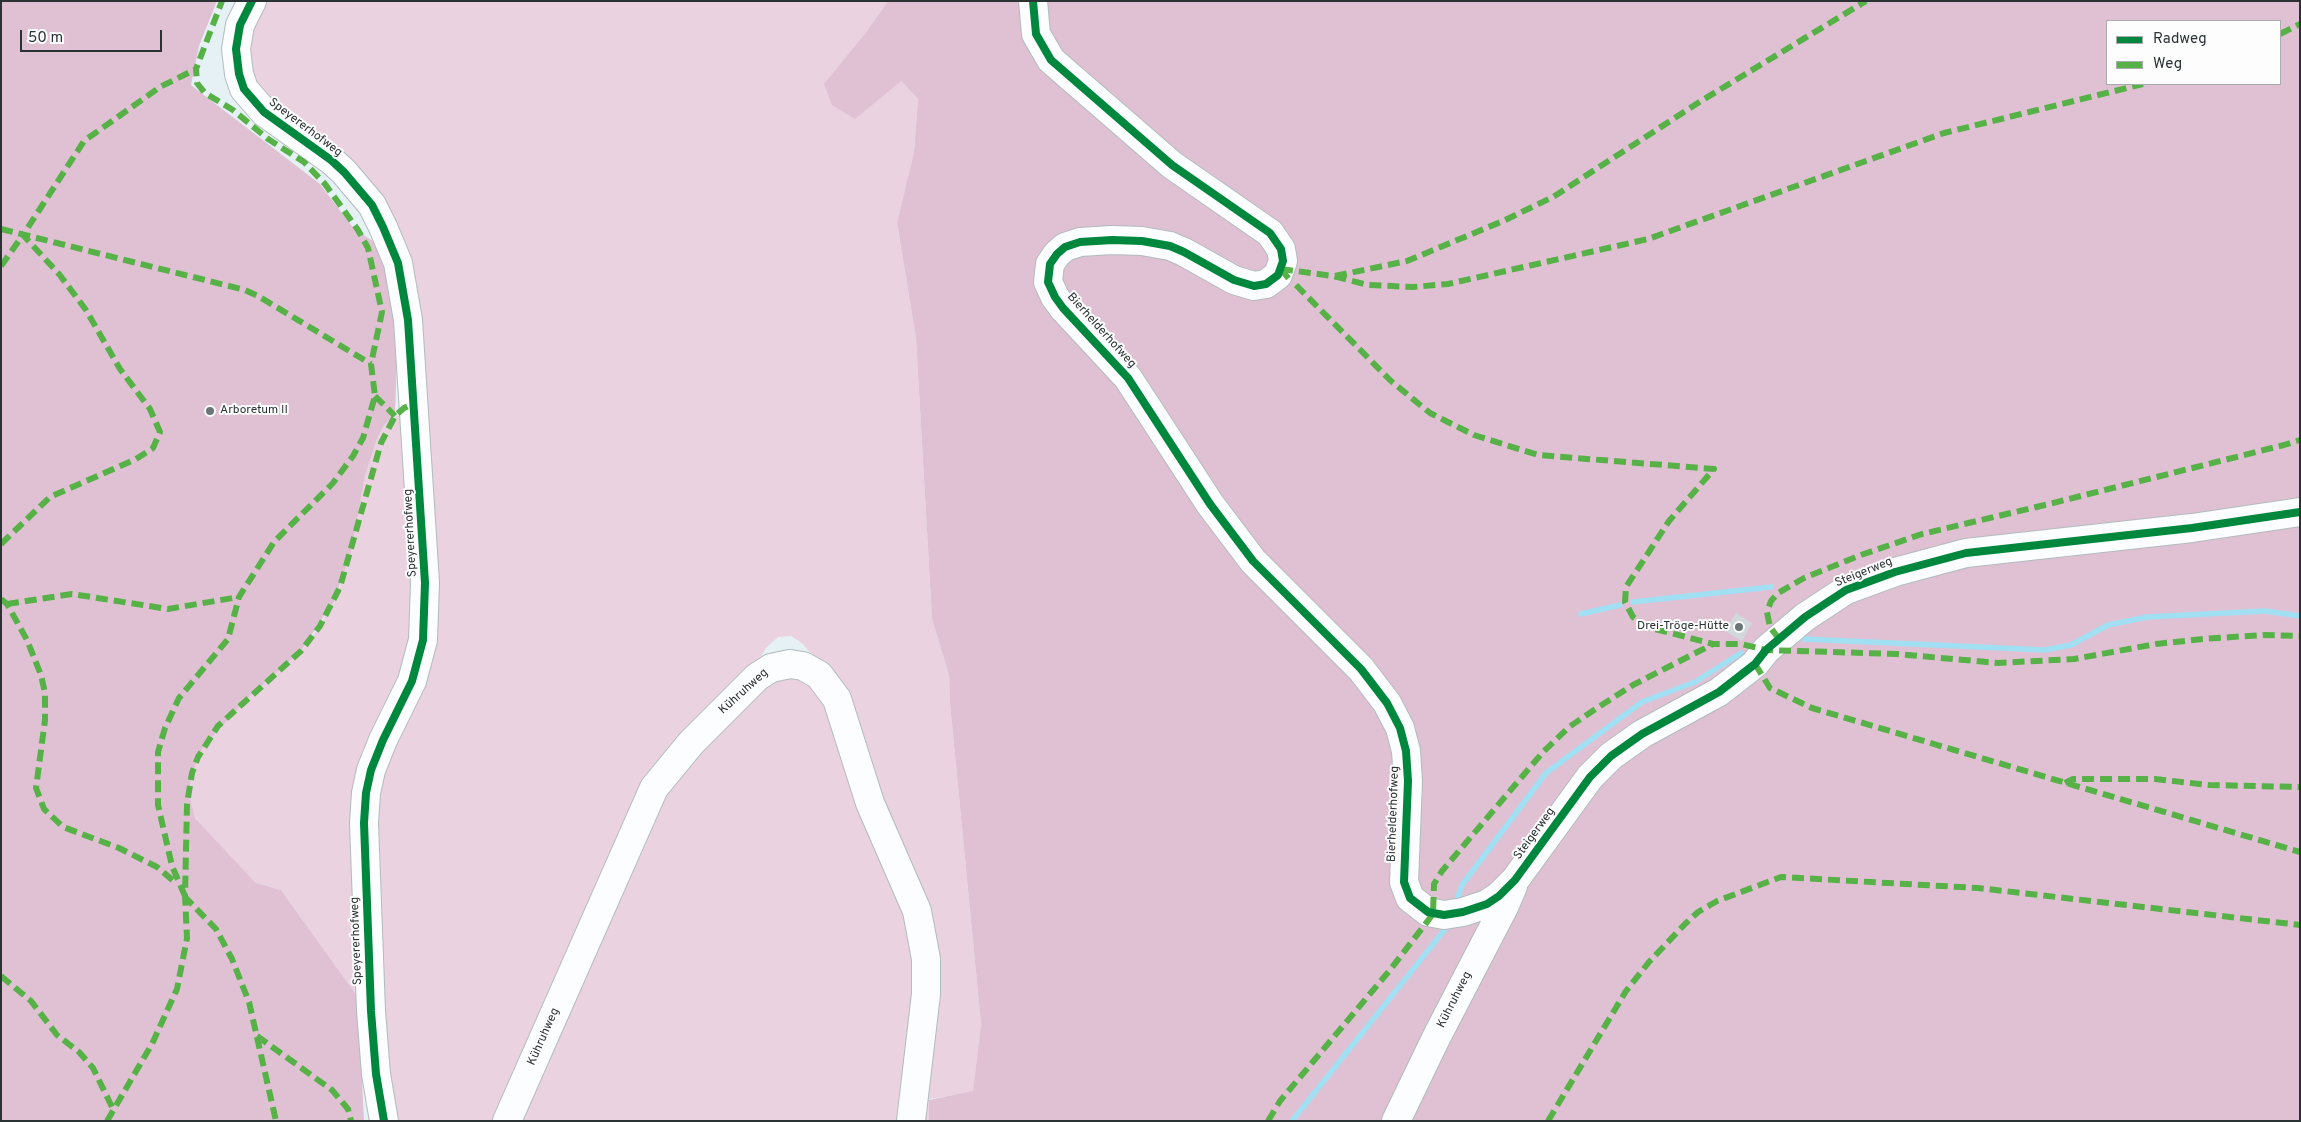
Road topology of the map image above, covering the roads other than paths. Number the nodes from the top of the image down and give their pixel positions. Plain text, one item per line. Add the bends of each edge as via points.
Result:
1 (252, 1) edge
2 (1033, 1) edge
3 (2300, 512) edge
4 (1515, 880) junction
5 (384, 1121) edge
6 (507, 1121) edge
7 (911, 1121) edge
8 (1396, 1121) edge

1 - 5 street, Speyererhofweg via 240,25 236,48 238,74 244,89 264,112 332,160 372,205 398,263 408,320 425,583 423,640 412,681 371,770 364,823 371,1011
2 - 4 street, Bierhelderhofweg via 1034,30 1051,60 1172,165 1270,233 1283,258 1275,277 1266,284 1254,286 1234,280 1170,246 1142,241 1080,242 1065,247 1050,264 1048,282 1055,297 1128,378 1210,504 1253,561 1360,669 1387,704 1400,728 1406,751 1408,781 1403,877 1413,901 1433,914 1462,912 1494,900
3 - 4 street, Steigerweg via 2192,528 1966,553 1902,570 1846,590 1805,617 1766,650 1755,664 1718,692 1642,734 1611,756 1590,777
4 - 8 street, Kühruhweg
6 - 7 street, Kühruhweg via 654,788 691,743 757,677 771,668 790,664 818,674 837,699 870,803 916,911 926,959 926,994

